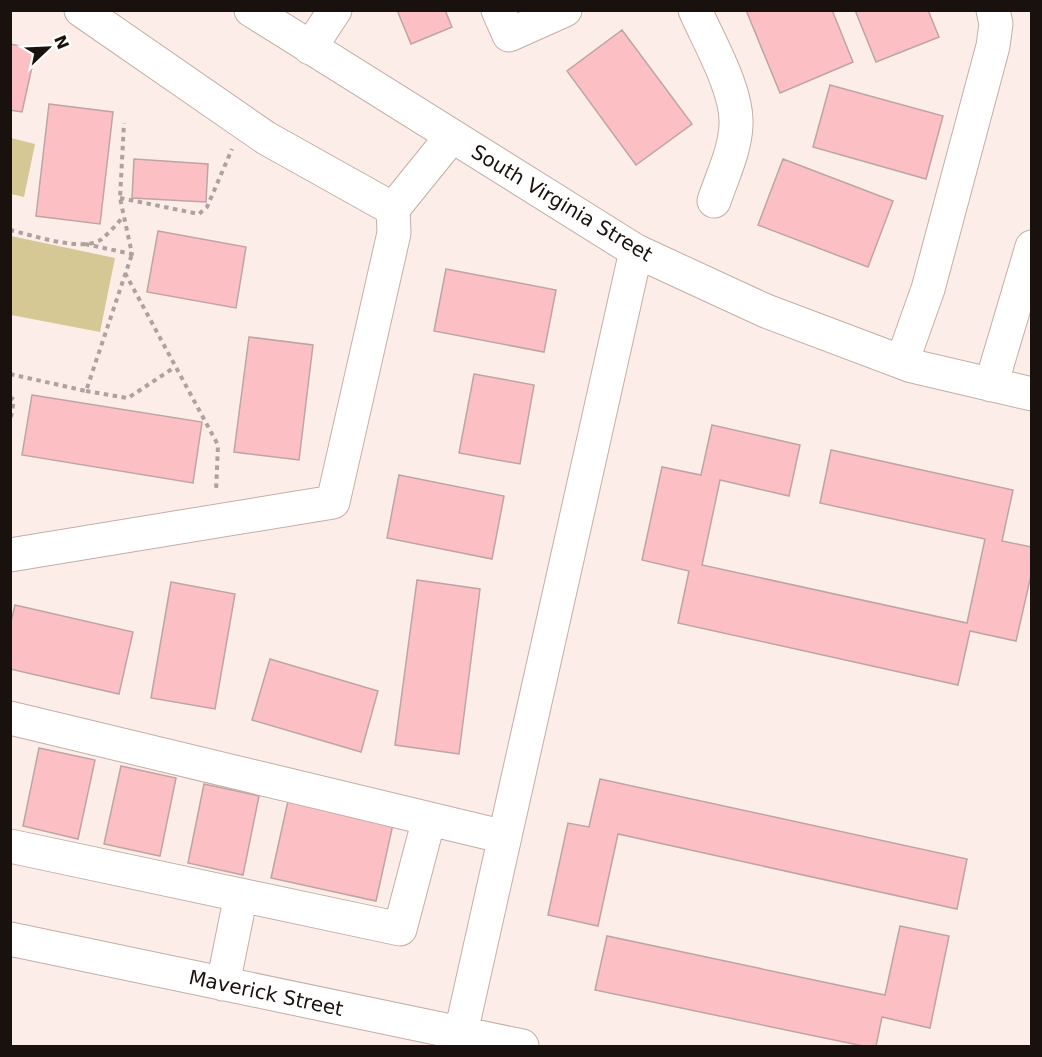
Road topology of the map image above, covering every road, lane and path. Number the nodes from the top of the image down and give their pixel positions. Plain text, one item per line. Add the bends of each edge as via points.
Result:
1 (81, 10) edge
2 (251, 10) edge
3 (335, 10) edge
4 (498, 10) edge
5 (565, 10) edge
6 (695, 10) edge
7 (993, 10) edge
8 (310, 48) junction
9 (243, 122) junction
10 (124, 123) dead end
11 (452, 136) junction
12 (120, 198) junction
13 (714, 201) dead end
14 (393, 209) junction
15 (122, 218) junction
16 (10, 230) edge
17 (85, 244) junction
18 (1032, 247) edge
19 (636, 251) junction
20 (132, 254) junction
21 (125, 273) junction
22 (902, 362) junction
23 (175, 367) junction
24 (10, 374) edge
25 (991, 385) junction
26 (86, 391) junction
27 (1032, 394) edge
28 (10, 397) edge
29 (10, 422) edge
30 (219, 520) junction
31 (10, 555) edge
32 (10, 718) edge
33 (429, 819) junction
34 (505, 837) junction
35 (10, 846) edge
36 (241, 895) junction
37 (10, 939) edge
38 (223, 984) junction
39 (459, 1040) edge
40 (522, 1047) edge

1 - 9 street
2 - 8 street, South Virginia Street
3 - 8 street
4 - 5 street via 509,36
6 - 13 street via 730,90 737,122
7 - 22 street via 993,46 928,289
8 - 11 street, South Virginia Street
9 - 12 path via 204,212 195,214
9 - 14 street
10 - 12 path
11 - 14 street
11 - 19 street, South Virginia Street
12 - 15 path
14 - 30 street via 394,233 333,502
15 - 17 path via 102,238
15 - 20 path
16 - 17 path
17 - 20 path
18 - 25 street
19 - 22 street, South Virginia Street via 766,311
19 - 34 street
20 - 21 path
21 - 23 path
21 - 26 path
22 - 25 street, South Virginia Street
23 - 26 path via 128,398
23 - 30 path via 218,445 215,483
24 - 26 path
25 - 27 street, South Virginia Street
28 - 29 path via 15,400
30 - 31 street
32 - 33 street
33 - 34 street
33 - 36 street via 400,929
34 - 39 street
35 - 36 street
36 - 38 street
37 - 38 street, Maverick Street
38 - 39 street, Maverick Street
39 - 40 street, Maverick Street

